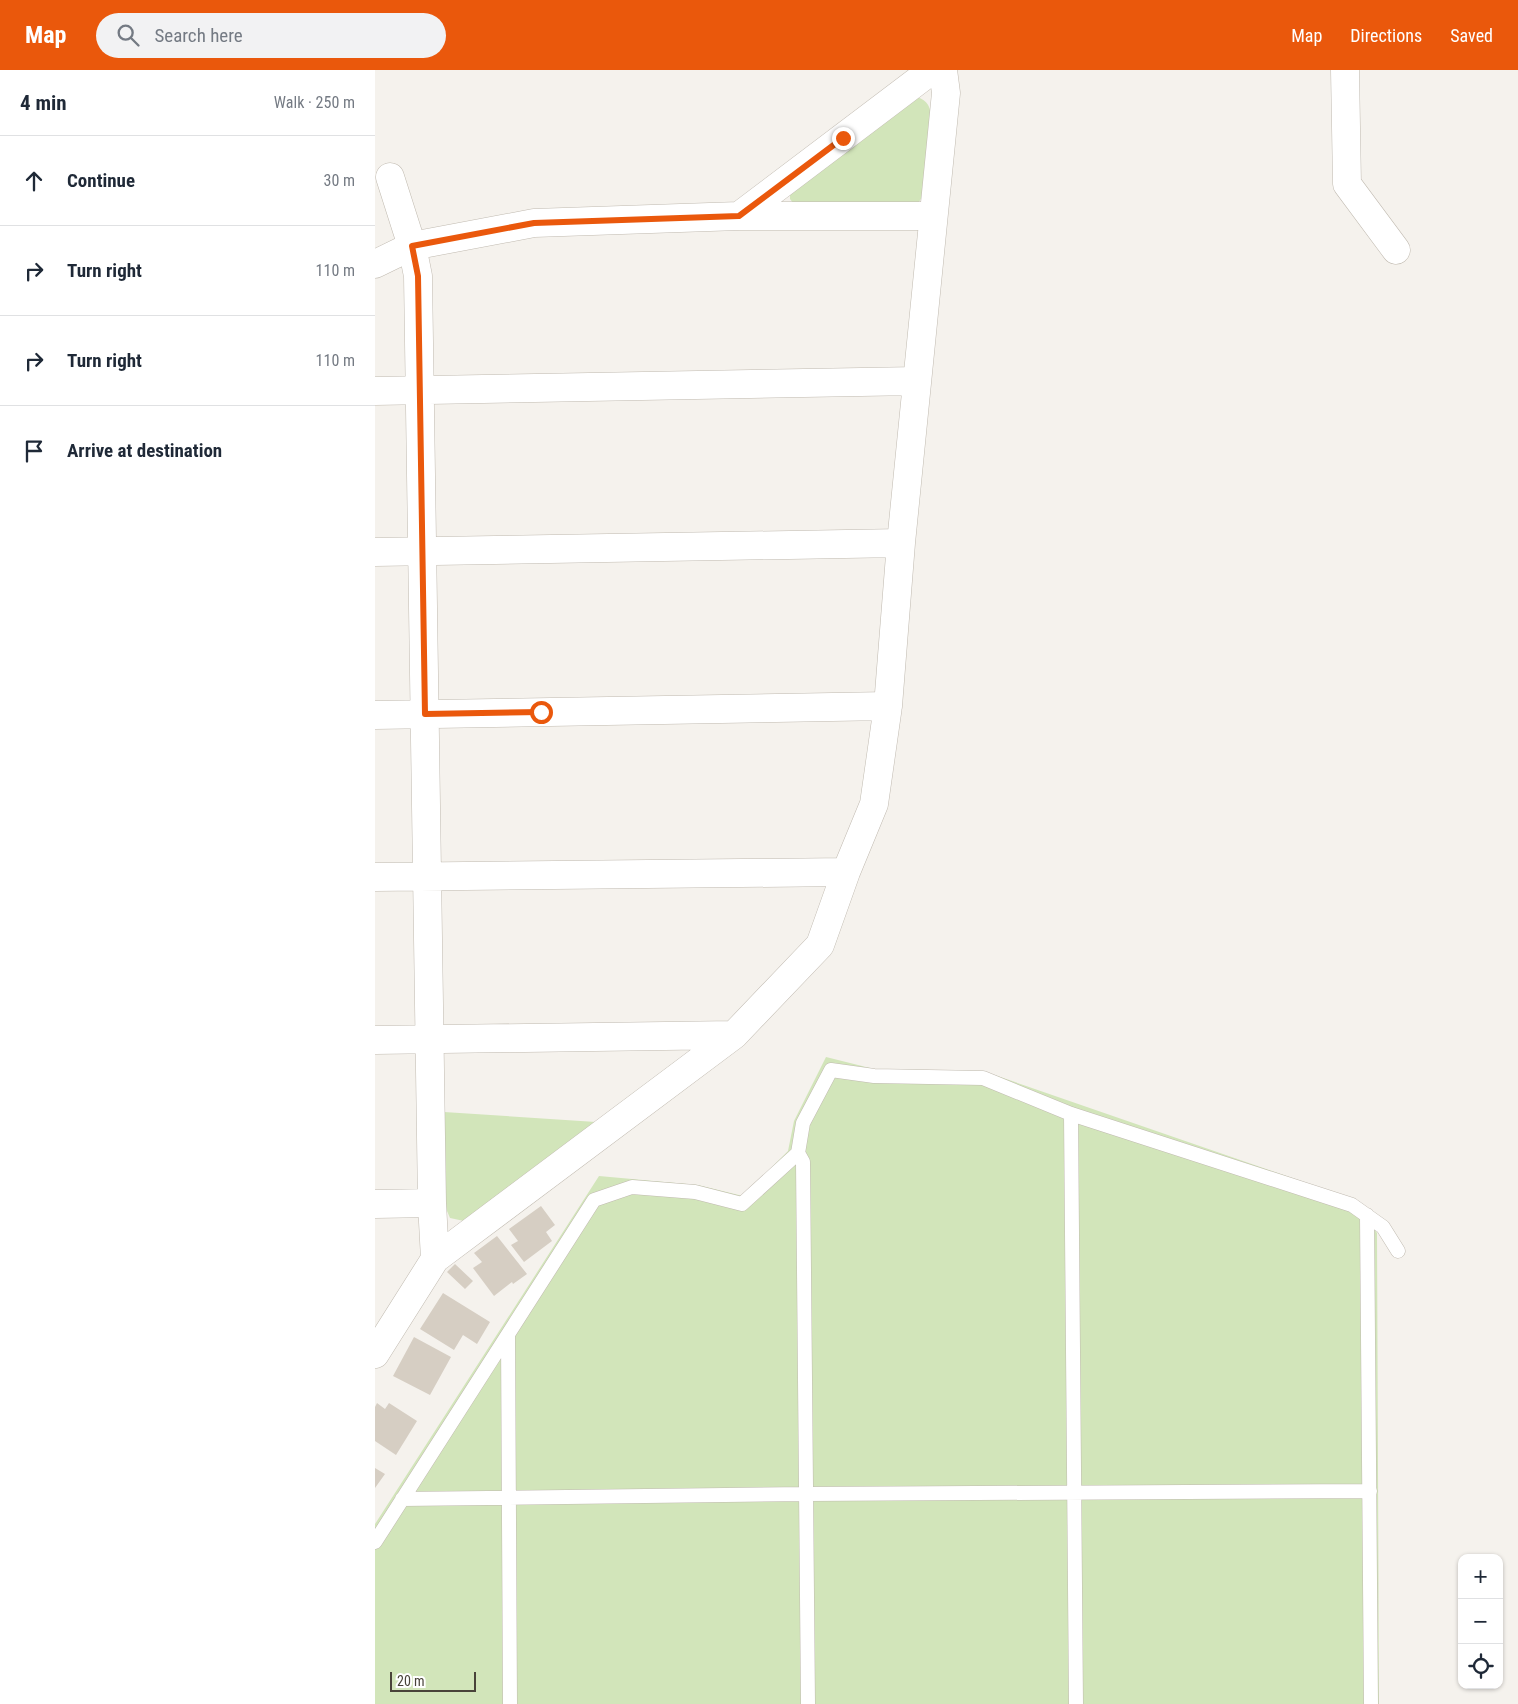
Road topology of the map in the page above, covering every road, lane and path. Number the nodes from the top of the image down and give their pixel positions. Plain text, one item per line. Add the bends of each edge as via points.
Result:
1 (932, 70) edge
2 (943, 70) edge
3 (1345, 70) edge
4 (390, 177) dead end
5 (739, 216) junction
6 (933, 216) junction
7 (412, 246) junction
8 (1396, 250) dead end
9 (375, 264) edge
10 (917, 381) junction
11 (421, 390) junction
12 (375, 391) edge
13 (901, 543) junction
14 (423, 551) junction
15 (375, 552) edge
16 (888, 706) junction
17 (425, 714) junction
18 (375, 715) edge
19 (846, 872) junction
20 (428, 876) junction
21 (375, 877) edge
22 (734, 1036) junction
23 (429, 1039) junction
24 (375, 1040) edge
25 (1071, 1114) junction
26 (798, 1153) junction
27 (432, 1203) junction
28 (375, 1204) edge
29 (1367, 1215) junction
30 (1398, 1250) dead end
31 (435, 1259) junction
32 (508, 1334) junction
33 (375, 1354) edge
34 (1370, 1491) junction
35 (1074, 1493) junction
36 (806, 1494) junction
37 (509, 1497) junction
38 (402, 1499) junction
39 (375, 1542) edge
40 (510, 1704) edge
41 (808, 1704) edge
42 (1076, 1704) edge
43 (1371, 1704) edge

1 - 5 street
2 - 6 street via 946,93
3 - 8 street via 1347,184
4 - 7 street
5 - 6 street
5 - 7 street via 534,223
6 - 10 street
7 - 9 street
7 - 11 street via 418,276
10 - 11 street
10 - 13 street
11 - 12 street
11 - 14 street
13 - 14 street
13 - 16 street
14 - 15 street
14 - 17 street
16 - 17 street
16 - 19 street via 874,804
17 - 18 street
17 - 20 street
19 - 20 street
19 - 22 street via 820,945
20 - 21 street
20 - 23 street
22 - 23 street
22 - 31 street
23 - 24 street
23 - 27 street
25 - 26 lane via 983,1078 874,1076 831,1070 803,1123
25 - 29 lane via 1353,1205
25 - 35 lane
26 - 32 lane via 742,1204 695,1192 632,1187 594,1200
26 - 36 lane via 803,1162
27 - 28 street
27 - 31 street
29 - 30 lane via 1383,1227
29 - 34 lane
31 - 33 street
32 - 37 lane
32 - 38 lane
34 - 35 lane
34 - 43 lane
35 - 36 lane
35 - 42 lane
36 - 37 lane
36 - 41 lane
37 - 38 lane
37 - 40 lane
38 - 39 lane

